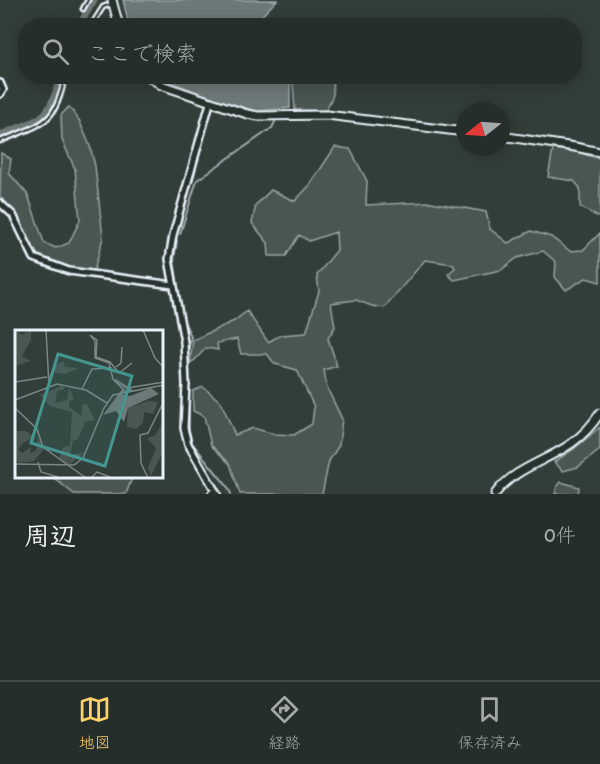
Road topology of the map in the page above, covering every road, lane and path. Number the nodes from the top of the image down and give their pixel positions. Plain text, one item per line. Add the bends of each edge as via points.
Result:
1 (88, 0) edge
2 (113, 1) edge
3 (83, 9) dead end
4 (96, 18) edge
5 (117, 18) edge
6 (0, 83) edge
7 (64, 84) edge
8 (160, 84) edge
9 (0, 94) edge
10 (210, 103) junction
11 (456, 131) edge
12 (510, 137) edge
13 (0, 141) edge
14 (600, 152) edge
15 (0, 203) edge
16 (173, 285) junction
17 (600, 412) edge
18 (214, 493) edge
19 (495, 494) edge

1 - 3 lane
2 - 4 lane
2 - 5 main road
6 - 9 street
7 - 13 lane via 61,98 45,122
8 - 10 main road
10 - 11 main road via 258,116 327,115
10 - 16 street via 169,259
12 - 14 main road
15 - 16 street via 13,215 34,258 69,271
16 - 18 street via 184,342 184,428 188,444
17 - 19 main road via 572,443 535,462 501,485

